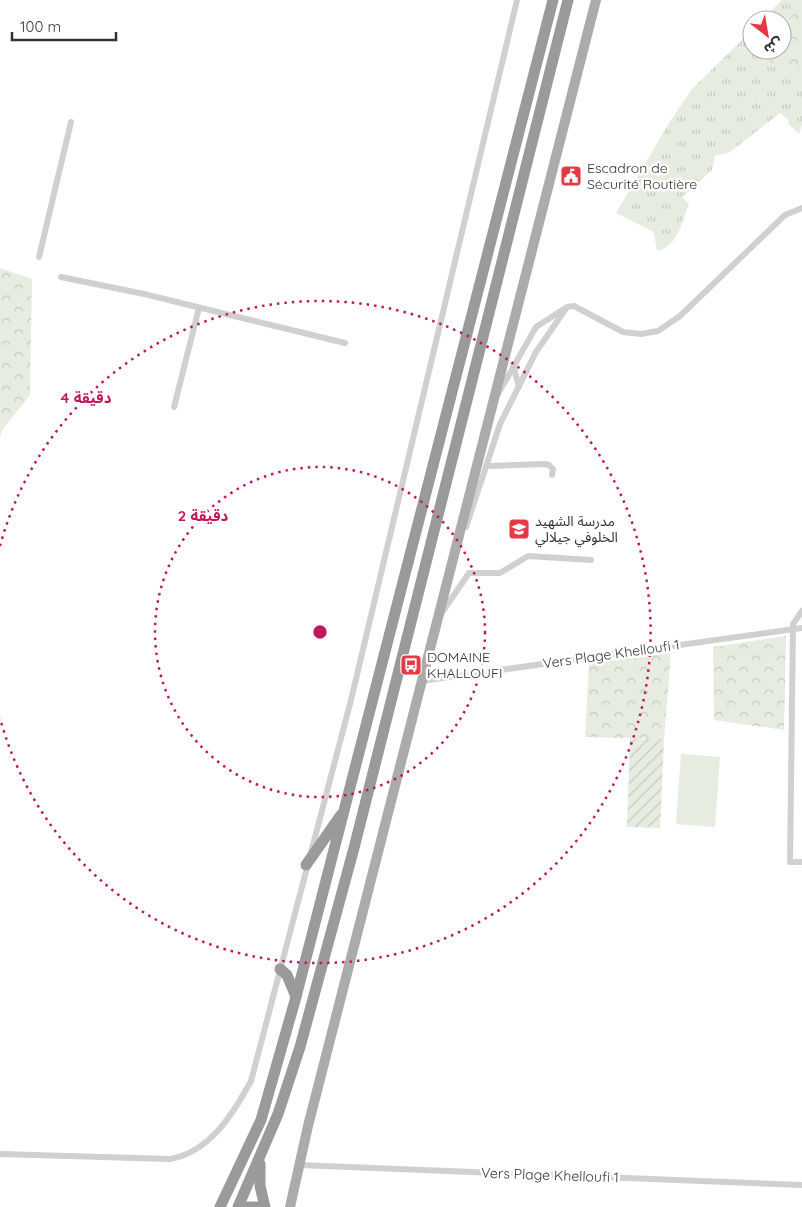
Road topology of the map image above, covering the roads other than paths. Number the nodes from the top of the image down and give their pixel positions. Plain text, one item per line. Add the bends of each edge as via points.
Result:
1 (517, 0) edge
2 (553, 0) edge
3 (568, 0) edge
4 (596, 0) edge
5 (71, 122) dead end
6 (802, 208) edge
7 (39, 257) dead end
8 (60, 277) dead end
9 (566, 307) junction
10 (199, 308) junction
11 (345, 343) dead end
12 (514, 365) junction
13 (519, 387) junction
14 (174, 407) dead end
15 (489, 412) junction
16 (488, 466) junction
17 (552, 475) dead end
18 (591, 560) dead end
19 (450, 568) junction
20 (802, 611) edge
21 (436, 622) junction
22 (793, 628) junction
23 (802, 628) edge
24 (421, 681) junction
25 (347, 806) junction
26 (802, 862) edge
27 (306, 865) junction
28 (280, 969) junction
29 (296, 997) junction
30 (0, 1154) edge
31 (260, 1159) junction
32 (299, 1165) junction
33 (802, 1185) edge
34 (220, 1207) edge
35 (238, 1207) edge
36 (244, 1207) edge
37 (257, 1207) edge
38 (265, 1207) edge
39 (290, 1207) edge

1 - 27 street via 351,700
2 - 25 highway
3 - 31 highway via 354,848 300,1047
4 - 15 main road
5 - 7 street
6 - 9 street via 785,215 680,316 658,331 631,334 574,306
8 - 10 street
9 - 12 street via 536,327
9 - 13 street via 536,352
10 - 11 street
10 - 14 street
12 - 13 street
12 - 15 street
13 - 16 street via 500,424
15 - 19 main road
16 - 17 street via 549,464 553,469
16 - 19 street
18 - 21 street via 528,556 500,573 468,573
19 - 21 main road
20 - 22 street via 794,619
21 - 24 main road
22 - 23 street, Vers Plage Khelloufi 1
22 - 24 street, Vers Plage Khelloufi 1
22 - 26 street via 790,862
24 - 32 main road
25 - 27 highway
25 - 29 highway
27 - 28 street
28 - 29 highway via 287,975
28 - 30 street via 251,1081 218,1132 186,1156 170,1159
29 - 34 highway via 261,1120
31 - 35 highway
31 - 38 highway via 260,1186
32 - 33 street, Vers Plage Khelloufi 1
32 - 39 main road
36 - 37 highway

